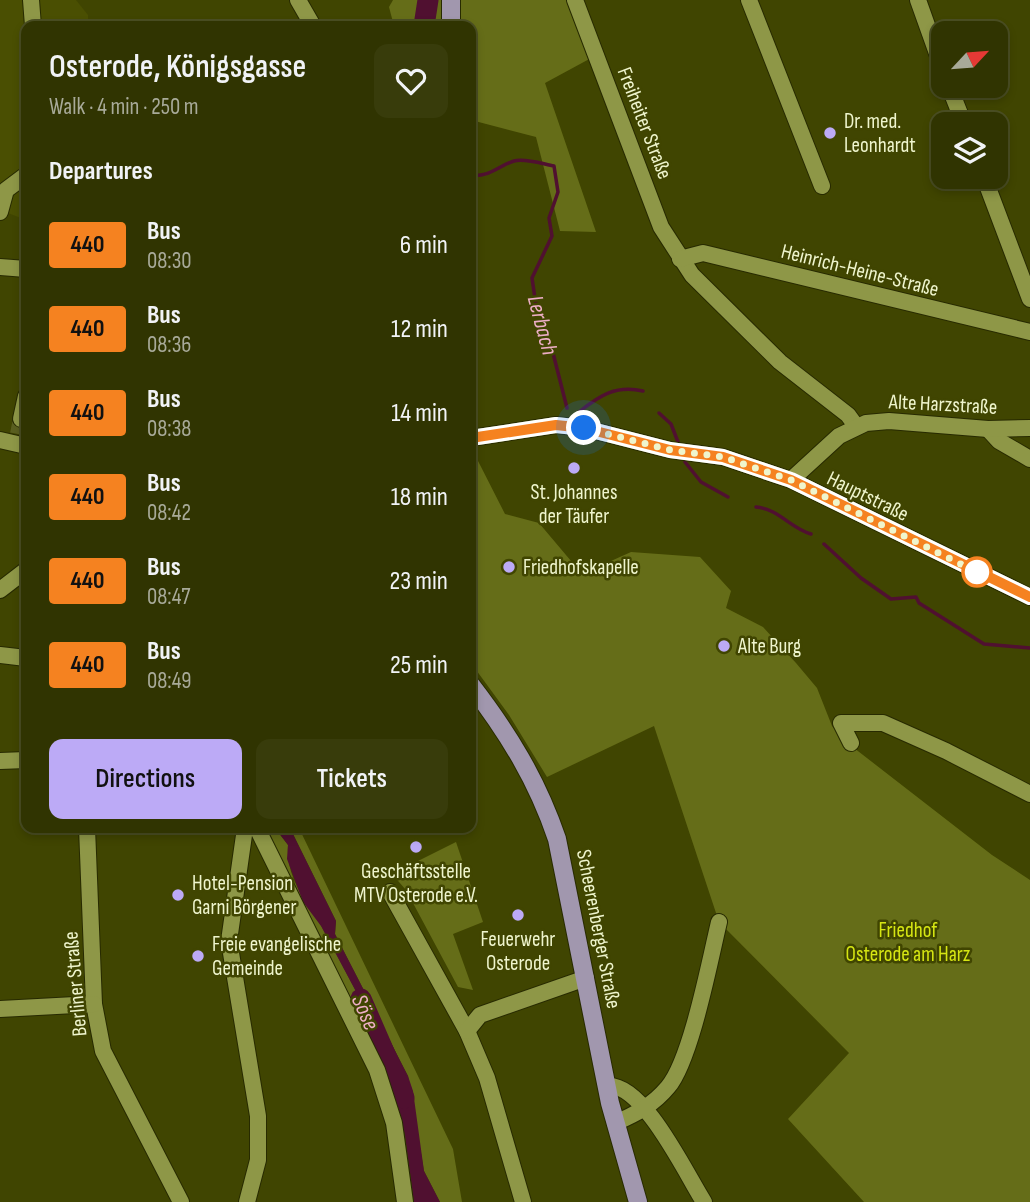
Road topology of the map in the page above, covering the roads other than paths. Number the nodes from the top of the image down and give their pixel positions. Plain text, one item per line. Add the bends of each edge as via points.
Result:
1 (298, 0) edge
2 (451, 0) edge
3 (575, 0) edge
4 (749, 0) edge
5 (918, 0) edge
6 (31, 1) edge
7 (33, 21) edge
8 (310, 21) edge
9 (451, 21) edge
10 (931, 36) edge
11 (21, 179) edge
12 (822, 186) dead end
13 (989, 189) edge
14 (0, 212) edge
15 (681, 258) junction
16 (0, 267) edge
17 (21, 268) edge
18 (1030, 299) edge
19 (1030, 332) edge
20 (21, 416) tunnel mouth
21 (856, 426) junction
22 (1030, 428) edge
23 (988, 429) junction
24 (16, 437) edge
25 (476, 437) edge
26 (1030, 459) edge
27 (791, 480) junction
28 (21, 574) edge
29 (0, 590) edge
30 (1030, 597) edge
31 (0, 655) edge
32 (21, 657) edge
33 (476, 692) edge
34 (850, 743) dead end
35 (21, 760) edge
36 (0, 761) edge
37 (1030, 794) edge
38 (87, 833) edge
39 (244, 833) edge
40 (259, 833) edge
41 (390, 892) dead end
42 (719, 922) dead end
43 (586, 978) junction
44 (94, 1004) junction
45 (0, 1009) edge
46 (467, 1031) junction
47 (607, 1086) junction
48 (646, 1109) junction
49 (615, 1123) junction
50 (181, 1202) edge
51 (247, 1202) edge
52 (405, 1202) edge
53 (523, 1202) edge
54 (638, 1202) edge
55 (704, 1202) edge

1 - 8 street
2 - 9 main road
3 - 15 street, Freiheiter Straße via 661,227
4 - 12 street
5 - 10 street
6 - 7 street
11 - 14 street via 6,190
13 - 18 street
15 - 19 street, Heinrich-Heine-Straße via 703,253
15 - 21 street, Freiheiter Straße via 692,275 780,362
16 - 17 street
20 - 24 street
21 - 23 street, Alte Harzstraße via 889,421
21 - 27 street, Alte Harzstraße
22 - 23 street, Alte Harzstraße
23 - 26 street
25 - 27 street, Hauptstraße via 556,425 584,428 723,457
27 - 30 street, Hauptstraße
28 - 29 street
31 - 32 street
33 - 43 main road, Scheerenberger Straße via 519,751 544,799 557,839
34 - 37 street via 841,723 883,723
35 - 36 street
38 - 44 street, Berliner Straße
39 - 51 street via 229,941 258,1116 258,1160
40 - 52 street via 377,1070 394,1123
41 - 46 street
42 - 48 street via 683,1058 670,1086
43 - 46 street via 480,1015
43 - 47 main road, Scheerenberger Straße
44 - 45 street
44 - 50 street, Berliner Straße via 107,1061
46 - 53 street via 487,1078
47 - 48 street via 616,1085
47 - 49 main road, Scheerenberger Straße
48 - 49 street
48 - 55 street
49 - 54 main road, Scheerenberger Straße

